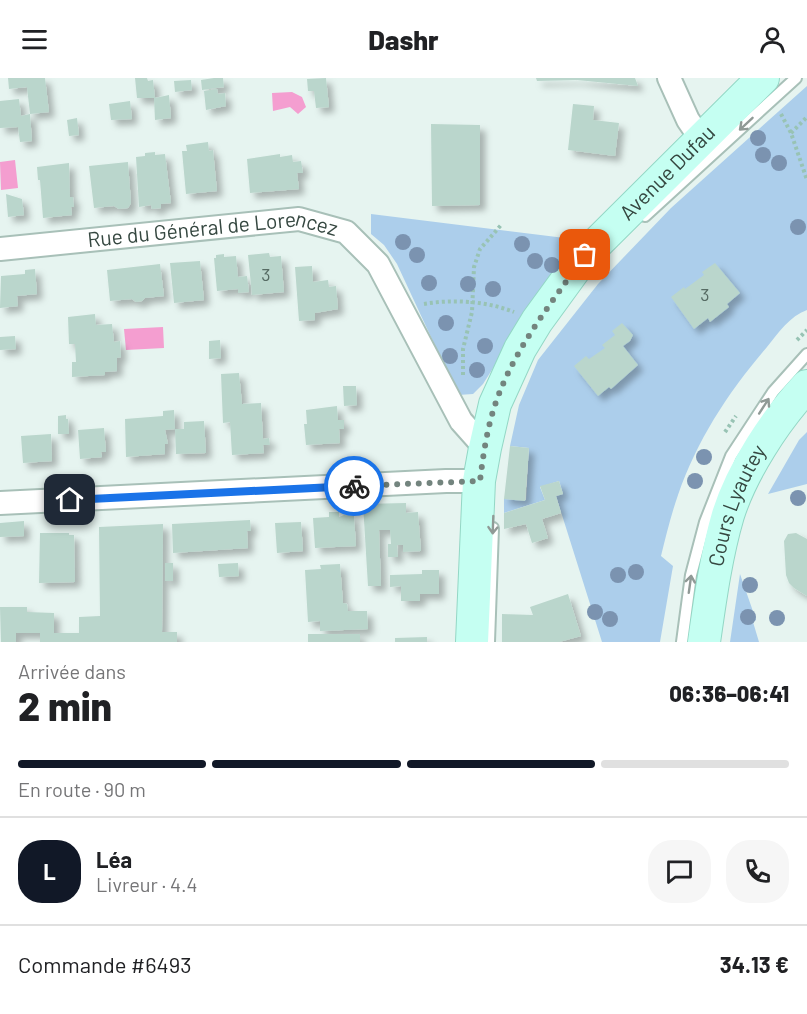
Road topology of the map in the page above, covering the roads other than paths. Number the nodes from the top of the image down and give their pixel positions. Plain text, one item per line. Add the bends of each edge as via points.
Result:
1 (669, 78) edge
2 (796, 78) edge
3 (768, 88) edge
4 (701, 139) junction
5 (636, 225) dead end
6 (0, 249) edge
7 (807, 354) edge
8 (807, 386) edge
9 (485, 448) junction
10 (480, 481) junction
11 (0, 503) edge
12 (493, 512) dead end
13 (472, 642) edge
14 (489, 642) edge
15 (682, 642) edge
16 (704, 642) edge

1 - 4 street via 687,120
2 - 3 lane
3 - 4 main road, Avenue Dufau
3 -> 5 lane
4 - 9 main road, Avenue Dufau via 585,255 537,321 495,404
6 - 9 street, Rue du Général de Lorencez via 299,219 346,232 378,264 461,421
15 -> 7 lane via 705,522 731,456 773,392
8 - 16 main road, Cours Lyautey via 772,427 729,514
9 - 10 main road, Avenue Dufau
10 - 11 street
10 - 13 main road, Avenue Dufau
12 -> 14 lane

